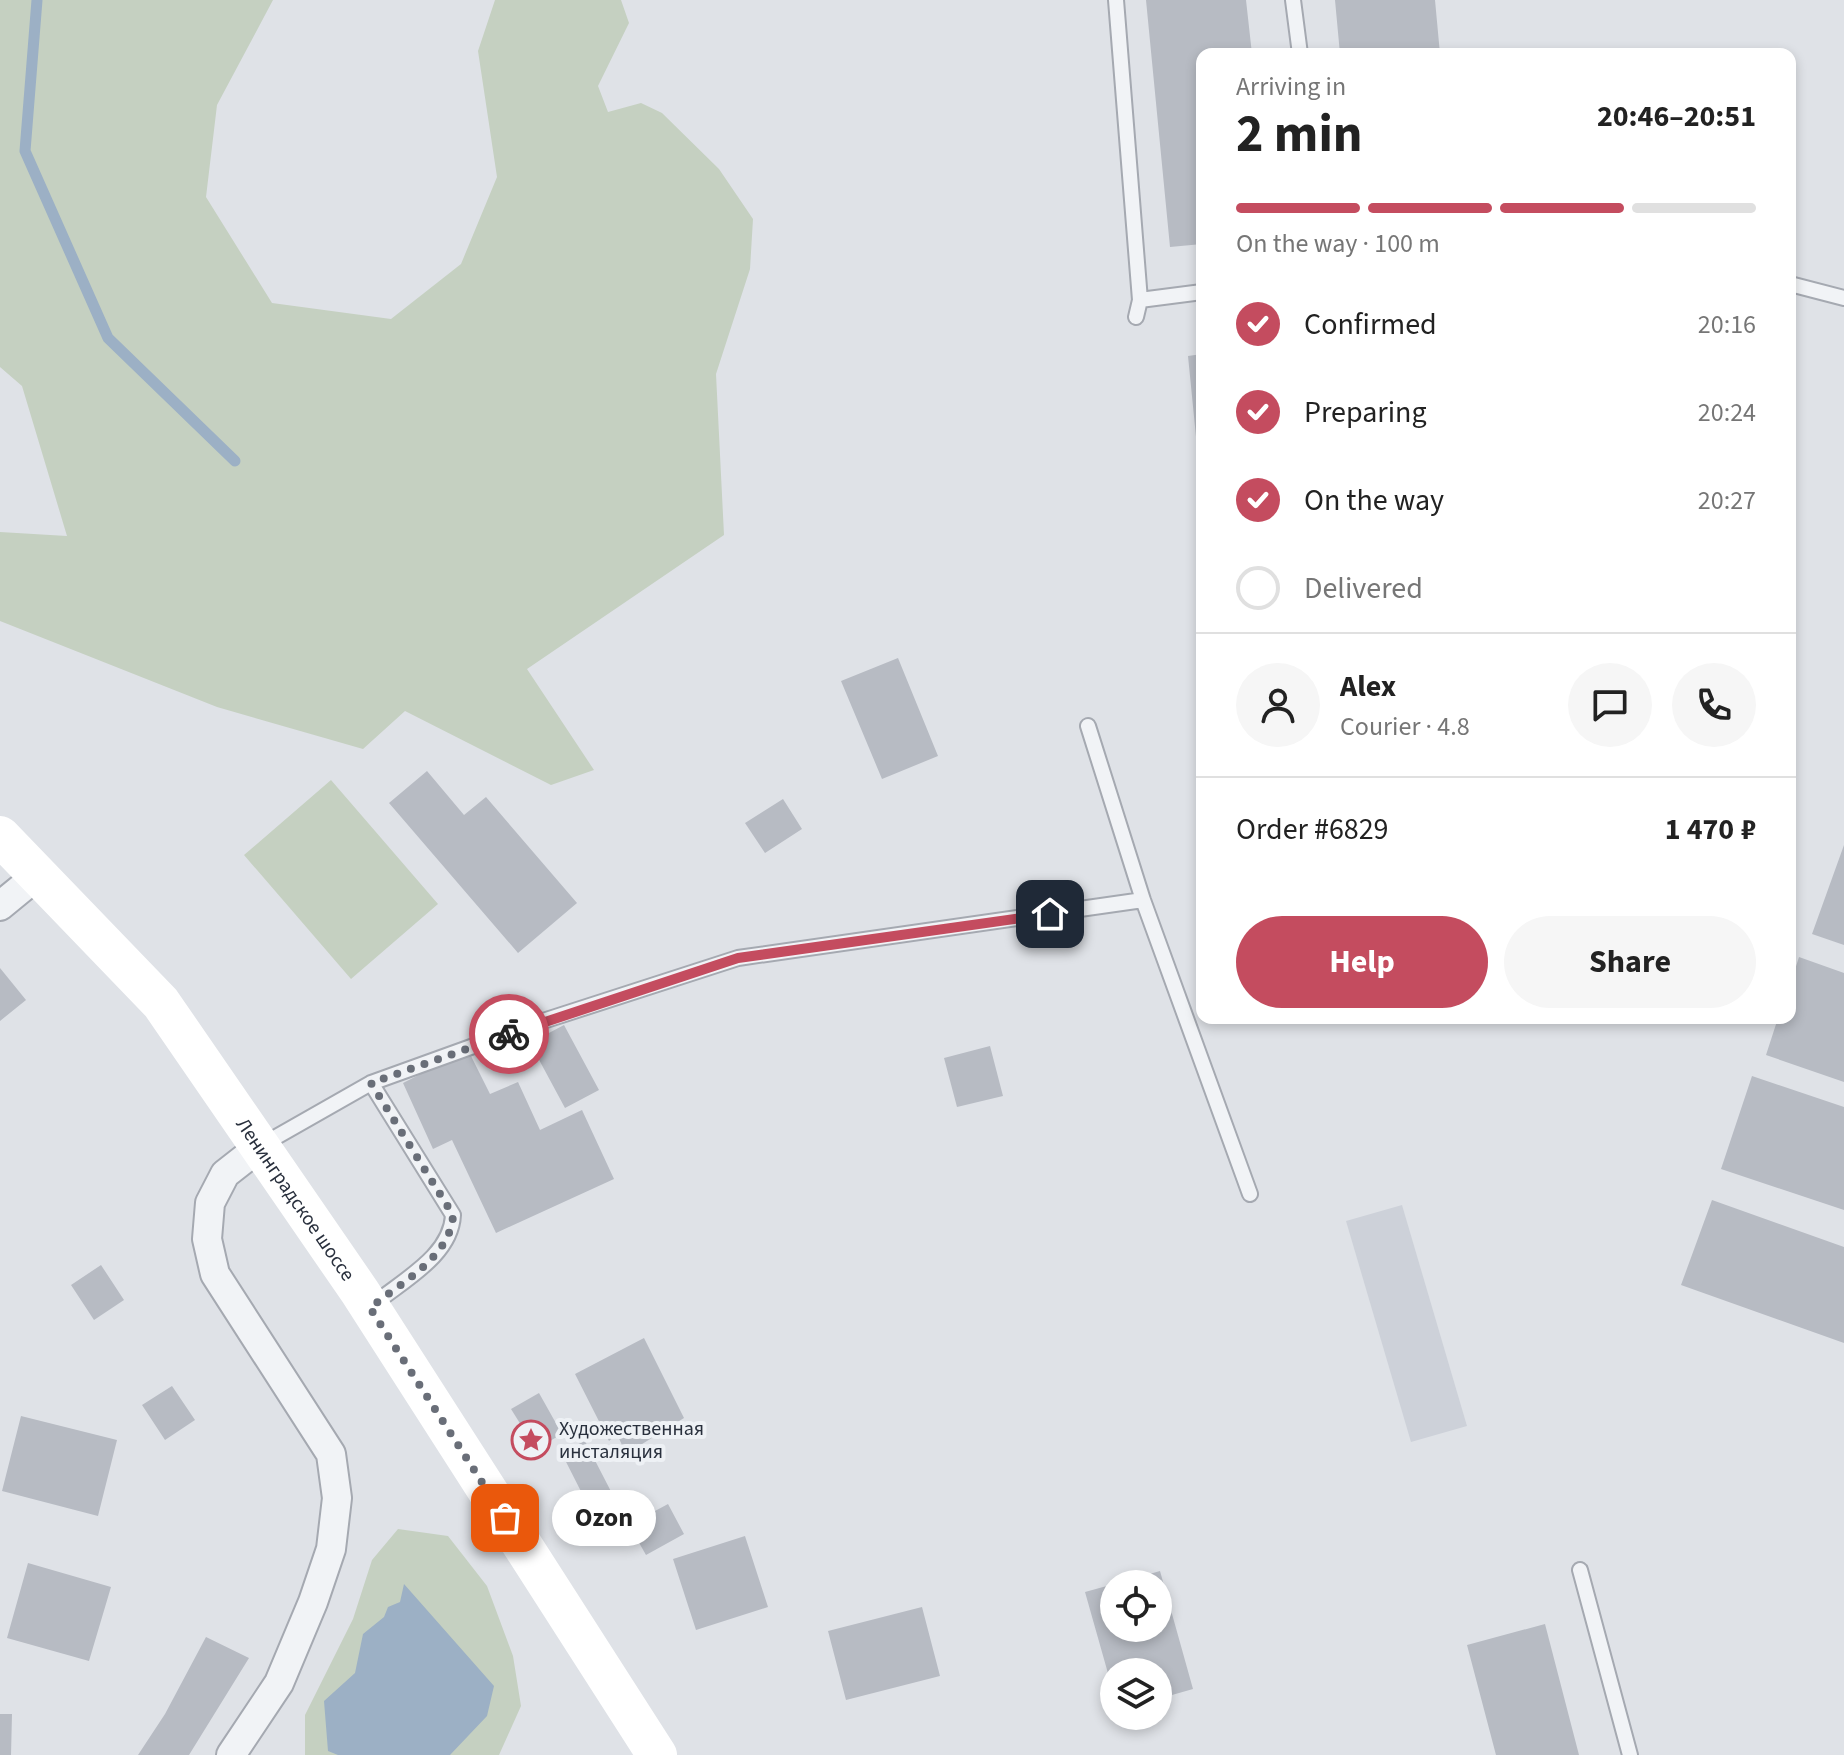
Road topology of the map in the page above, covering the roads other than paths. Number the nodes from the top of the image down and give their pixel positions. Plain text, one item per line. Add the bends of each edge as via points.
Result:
1 (1116, 0) edge
2 (1293, 0) edge
3 (1299, 48) edge
4 (1796, 286) edge
5 (1196, 293) edge
6 (1844, 298) edge
7 (1140, 300) junction
8 (1136, 317) dead end
9 (1088, 726) dead end
10 (0, 836) edge
11 (39, 874) junction
12 (1143, 900) junction
13 (0, 906) edge
14 (371, 1083) junction
15 (262, 1145) junction
16 (1250, 1194) dead end
17 (370, 1308) junction
18 (1580, 1570) dead end
19 (231, 1755) edge
20 (657, 1755) edge
21 (1630, 1755) edge

1 - 7 lane
2 - 3 lane
4 - 6 lane
5 - 7 lane
7 - 8 lane
9 - 12 lane
10 - 11 main road, Ленинградское шоссе
11 - 13 street
11 - 15 main road, Ленинградское шоссе via 161,1003
12 - 14 lane via 738,958
12 - 16 lane
14 - 15 lane
14 - 17 lane via 453,1215 444,1247
15 - 17 main road, Ленинградское шоссе
15 - 19 street via 225,1174 210,1203 207,1239 215,1274 331,1454 337,1498 331,1549 313,1602 279,1683
17 - 20 main road, Ленинградское шоссе
18 - 21 lane

